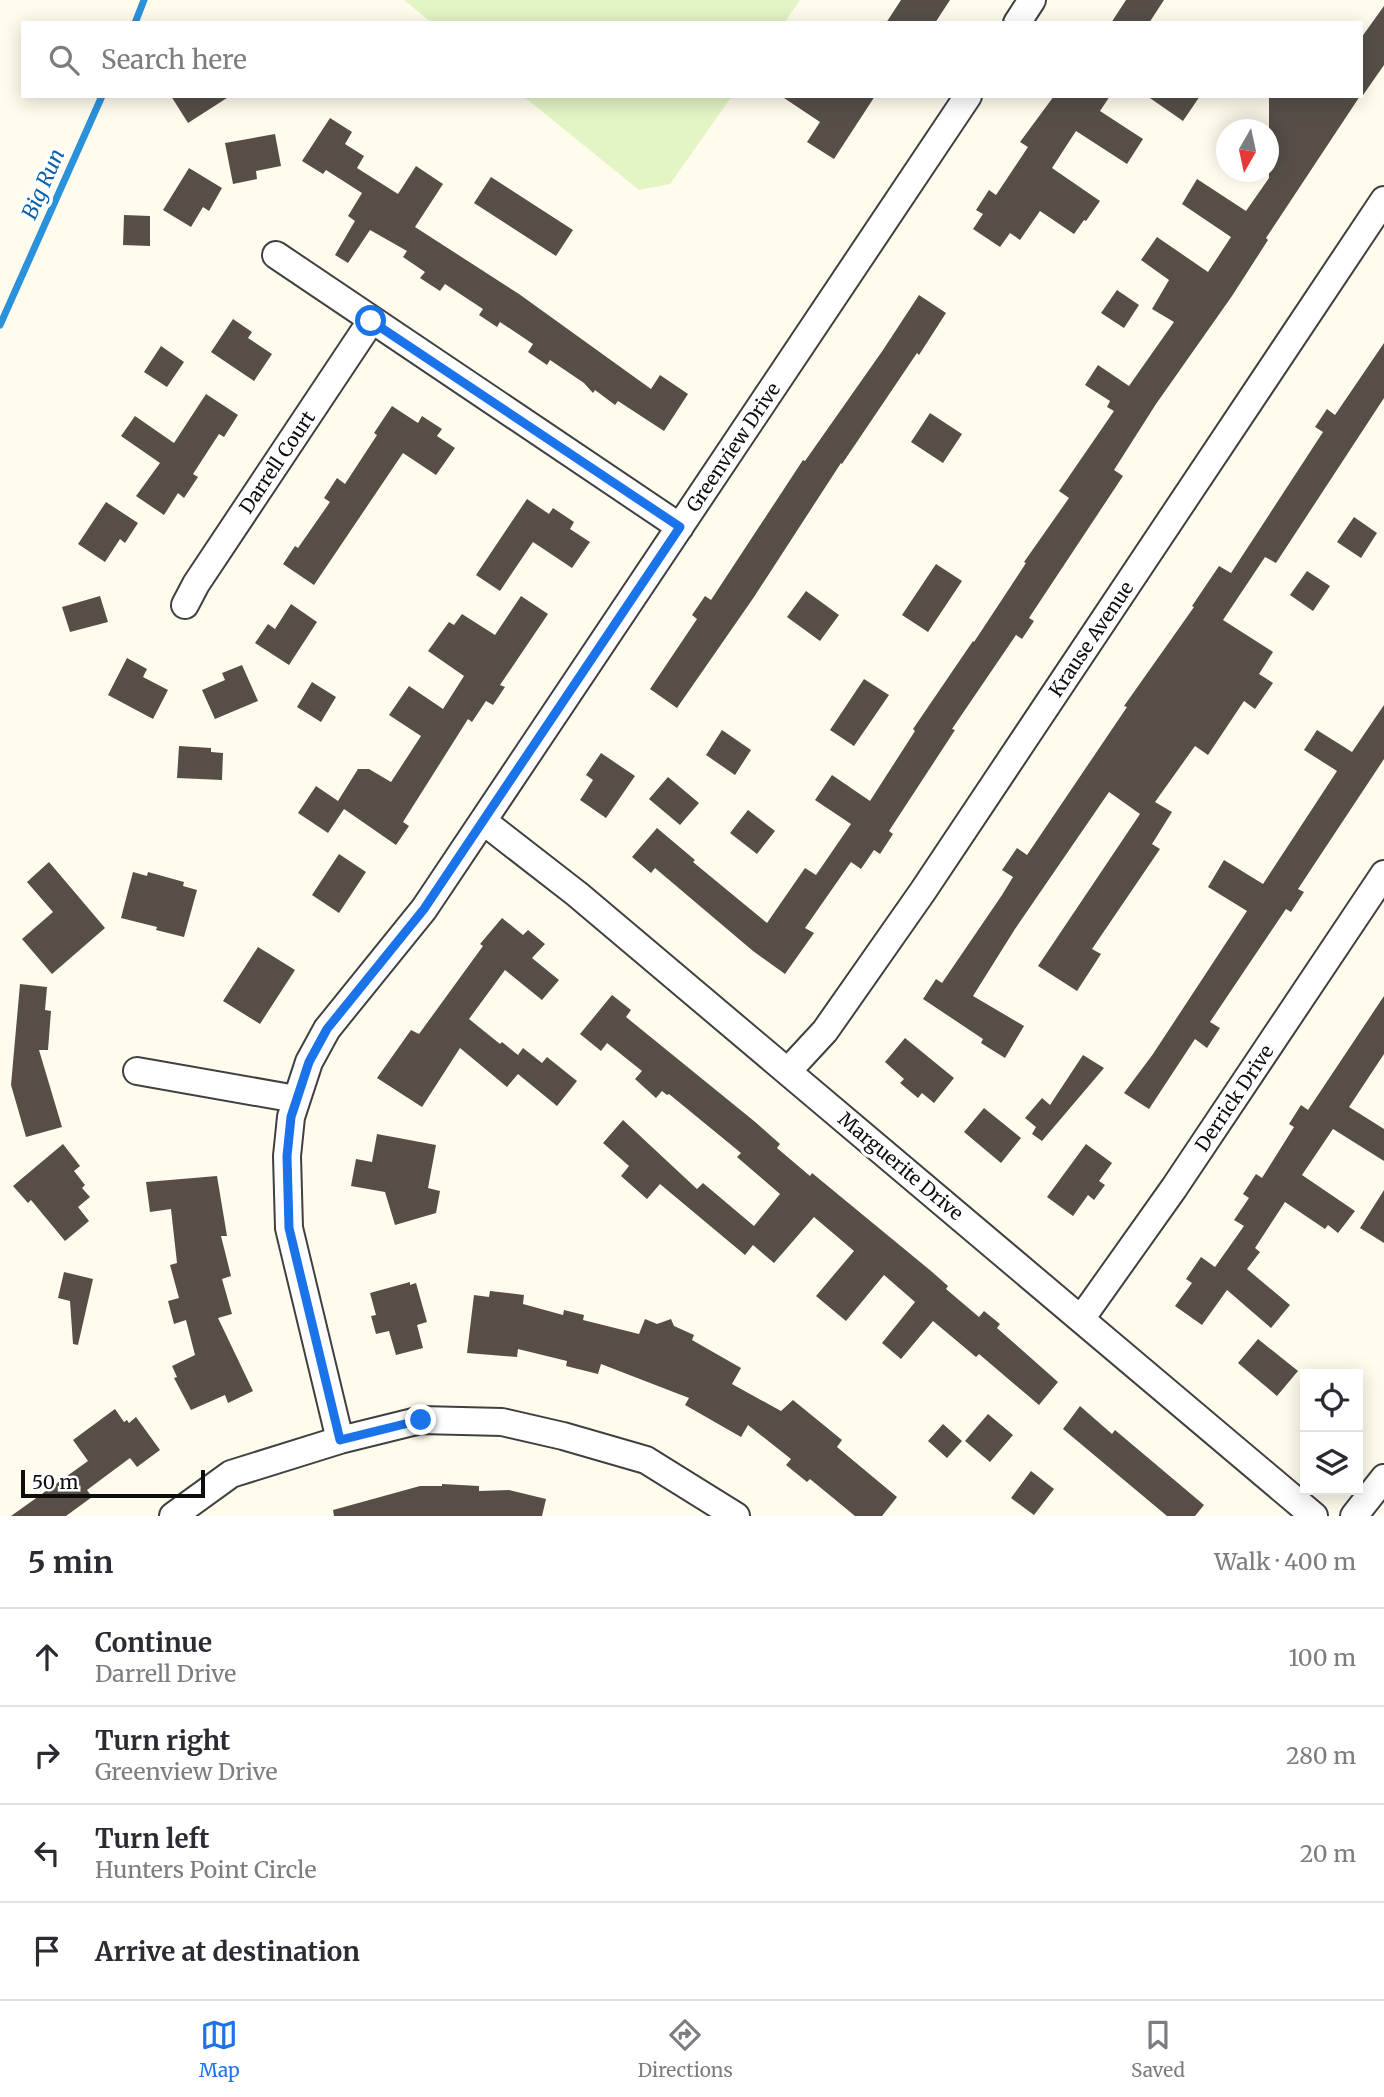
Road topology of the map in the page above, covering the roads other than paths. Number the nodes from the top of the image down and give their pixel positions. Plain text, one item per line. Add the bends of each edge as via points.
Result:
1 (1032, 0) edge
2 (1018, 21) edge
3 (967, 98) edge
4 (1384, 200) edge
5 (276, 256) dead end
6 (371, 321) junction
7 (680, 527) junction
8 (185, 605) dead end
9 (483, 821) junction
10 (1384, 874) edge
11 (136, 1071) dead end
12 (789, 1072) junction
13 (296, 1099) junction
14 (1081, 1319) junction
15 (340, 1440) junction
16 (1384, 1478) edge
17 (173, 1516) edge
18 (736, 1516) edge
19 (1314, 1516) edge
20 (1354, 1516) edge

1 - 2 street
3 - 7 street, Greenview Drive
4 - 12 street, Krause Avenue via 923,891 825,1031
5 - 6 street
6 - 7 street
6 - 8 street, Darrell Court
7 - 9 street, Greenview Drive
9 - 12 street, Marguerite Drive
9 - 13 street, Greenview Drive via 424,909 327,1029
10 - 14 street, Derrick Drive
11 - 13 street
12 - 14 street, Marguerite Drive
13 - 15 street, Greenview Drive via 287,1156 289,1228
14 - 19 street, Marguerite Drive
15 - 17 street via 231,1474
15 - 18 street via 421,1420 502,1422 646,1461
16 - 20 street

